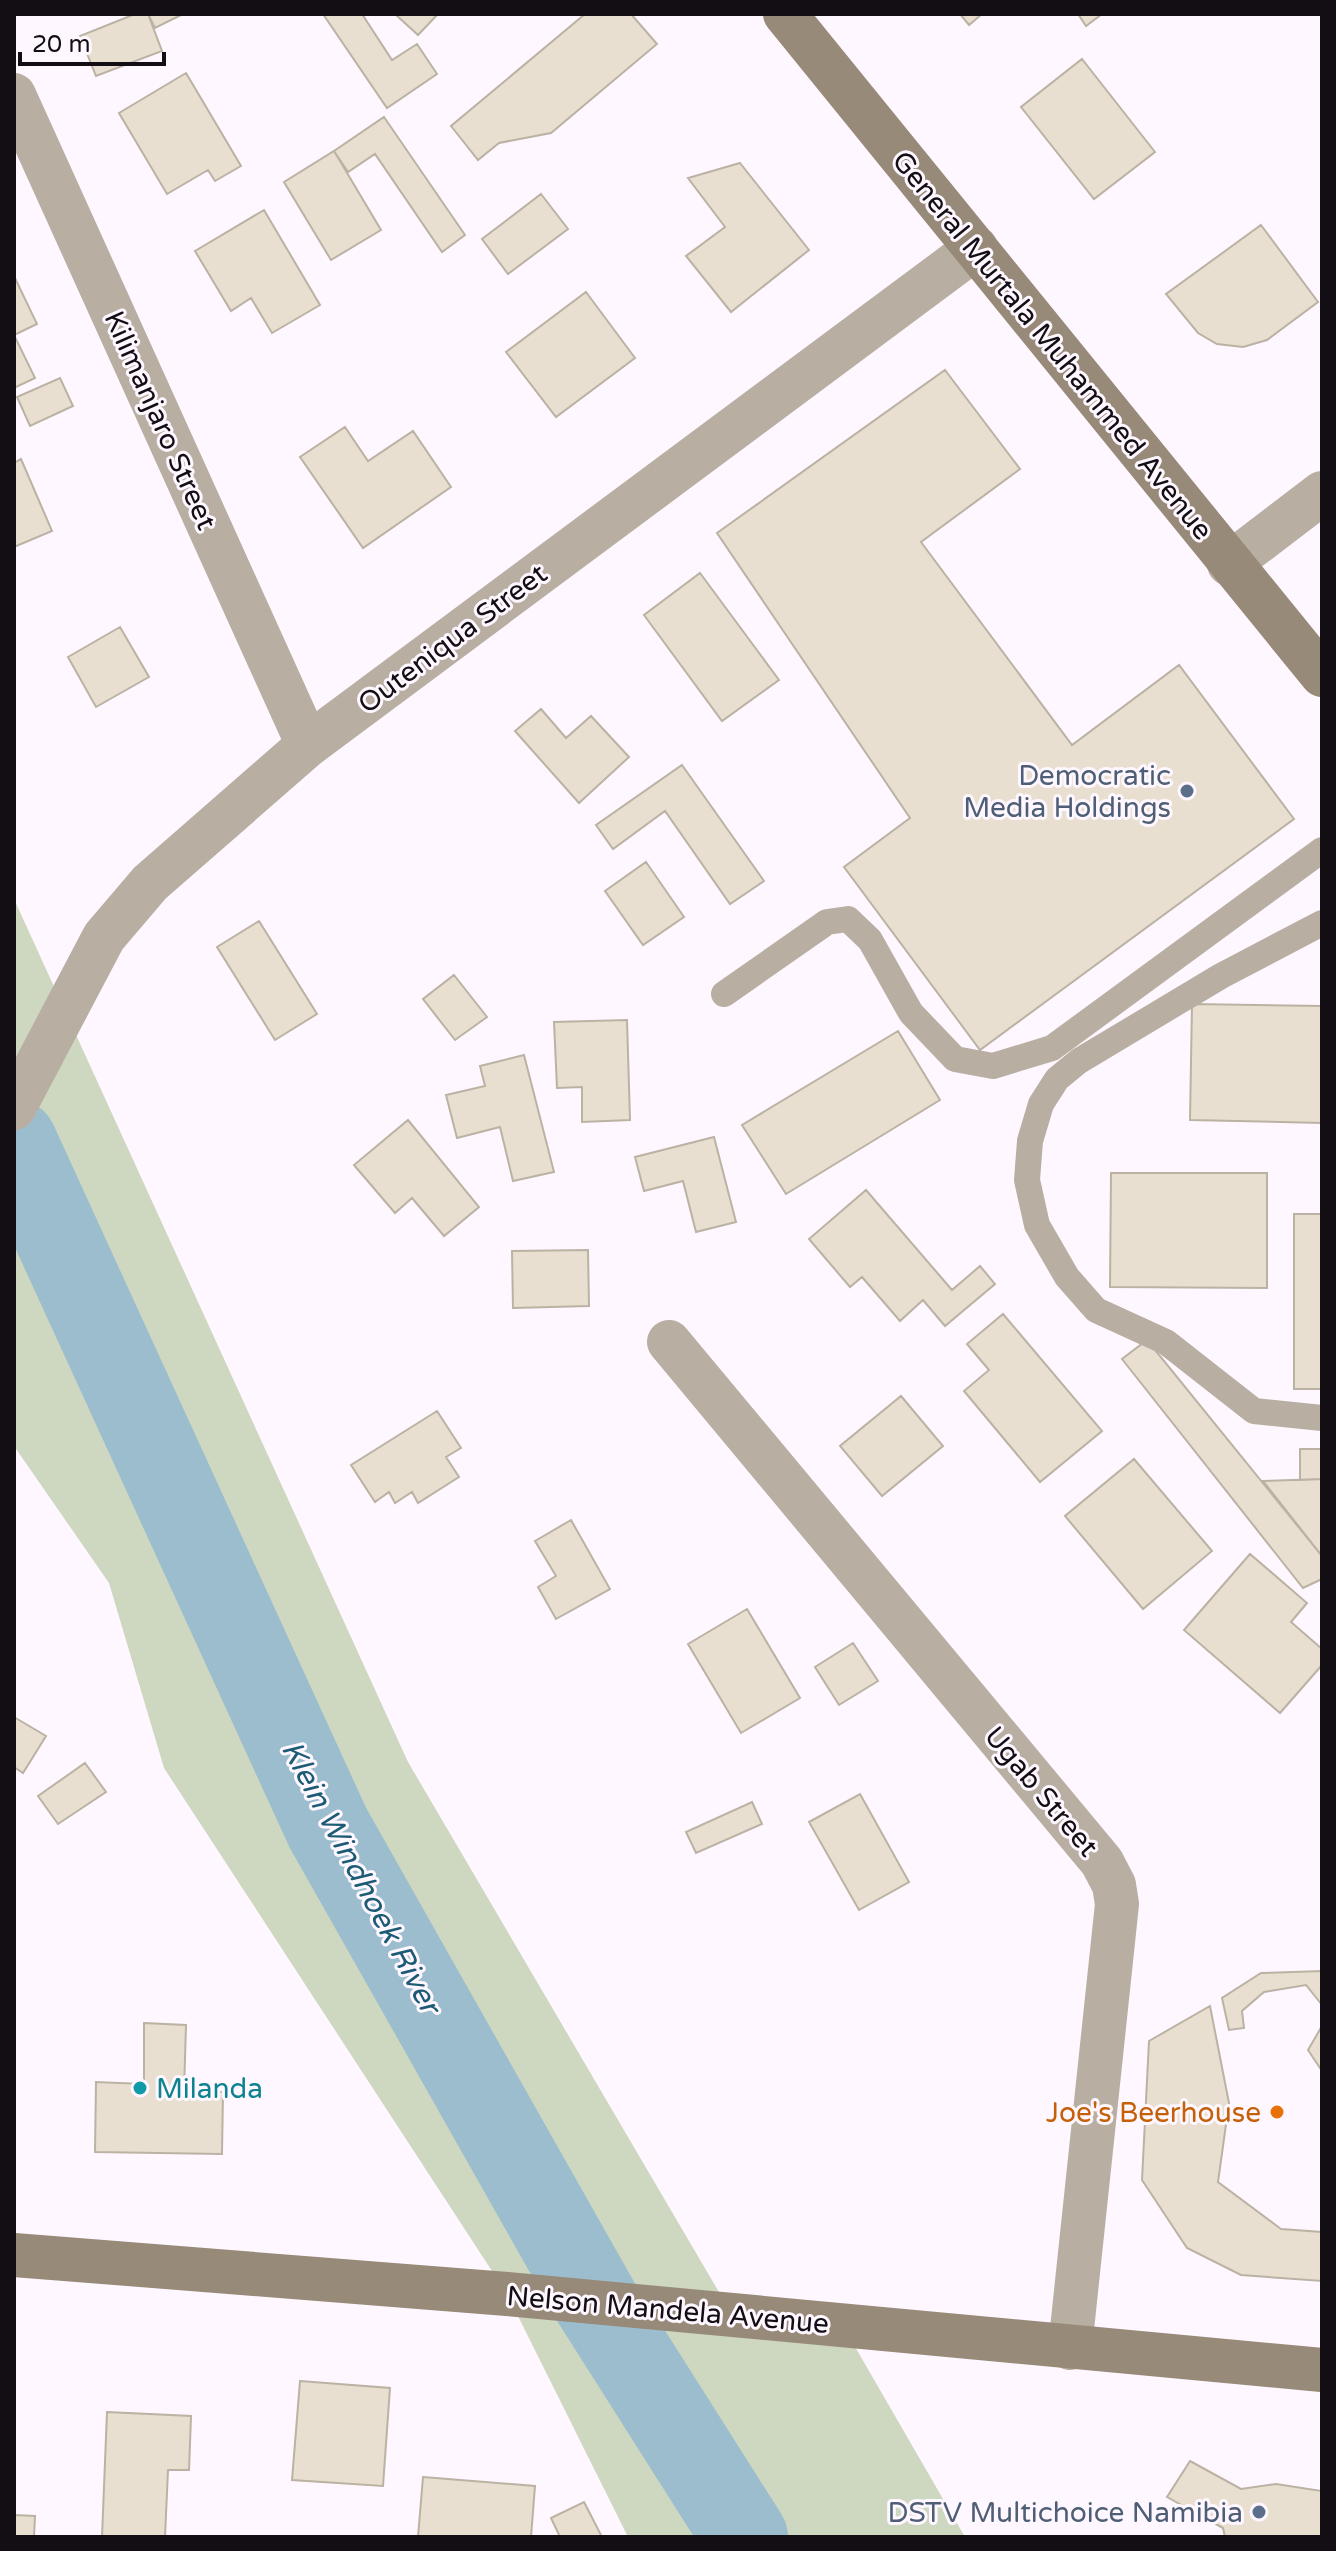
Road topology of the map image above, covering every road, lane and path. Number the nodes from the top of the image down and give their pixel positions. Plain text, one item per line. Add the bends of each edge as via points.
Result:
1 (785, 14) edge
2 (14, 95) edge
3 (976, 248) junction
4 (1322, 493) edge
5 (1229, 564) junction
6 (1322, 675) edge
7 (308, 745) junction
8 (1322, 850) edge
9 (1322, 923) edge
10 (724, 994) dead end
11 (14, 1108) edge
12 (669, 1342) dead end
13 (1322, 1418) edge
14 (14, 2255) edge
15 (1070, 2348) junction
16 (1322, 2370) edge

1 - 3 main road, General Murtala Muhammed Avenue
2 - 7 street, Kilimanjaro Street
3 - 5 main road, General Murtala Muhammed Avenue
3 - 7 street, Outeniqua Street
4 - 5 street
5 - 6 main road, General Murtala Muhammed Avenue
7 - 11 street, Outeniqua Street via 150,883 104,937
8 - 10 lane via 1052,1048 993,1066 955,1059 911,1013 870,940 848,919 827,922
9 - 13 lane via 1221,976 1057,1079 1041,1104 1027,1180 1037,1225 1067,1277 1096,1310 1166,1342 1254,1411
12 - 15 street, Ugab Street via 1102,1862 1114,1885 1117,1904
14 - 15 main road, Nelson Mandela Avenue via 507,2294
15 - 16 main road, Nelson Mandela Avenue

